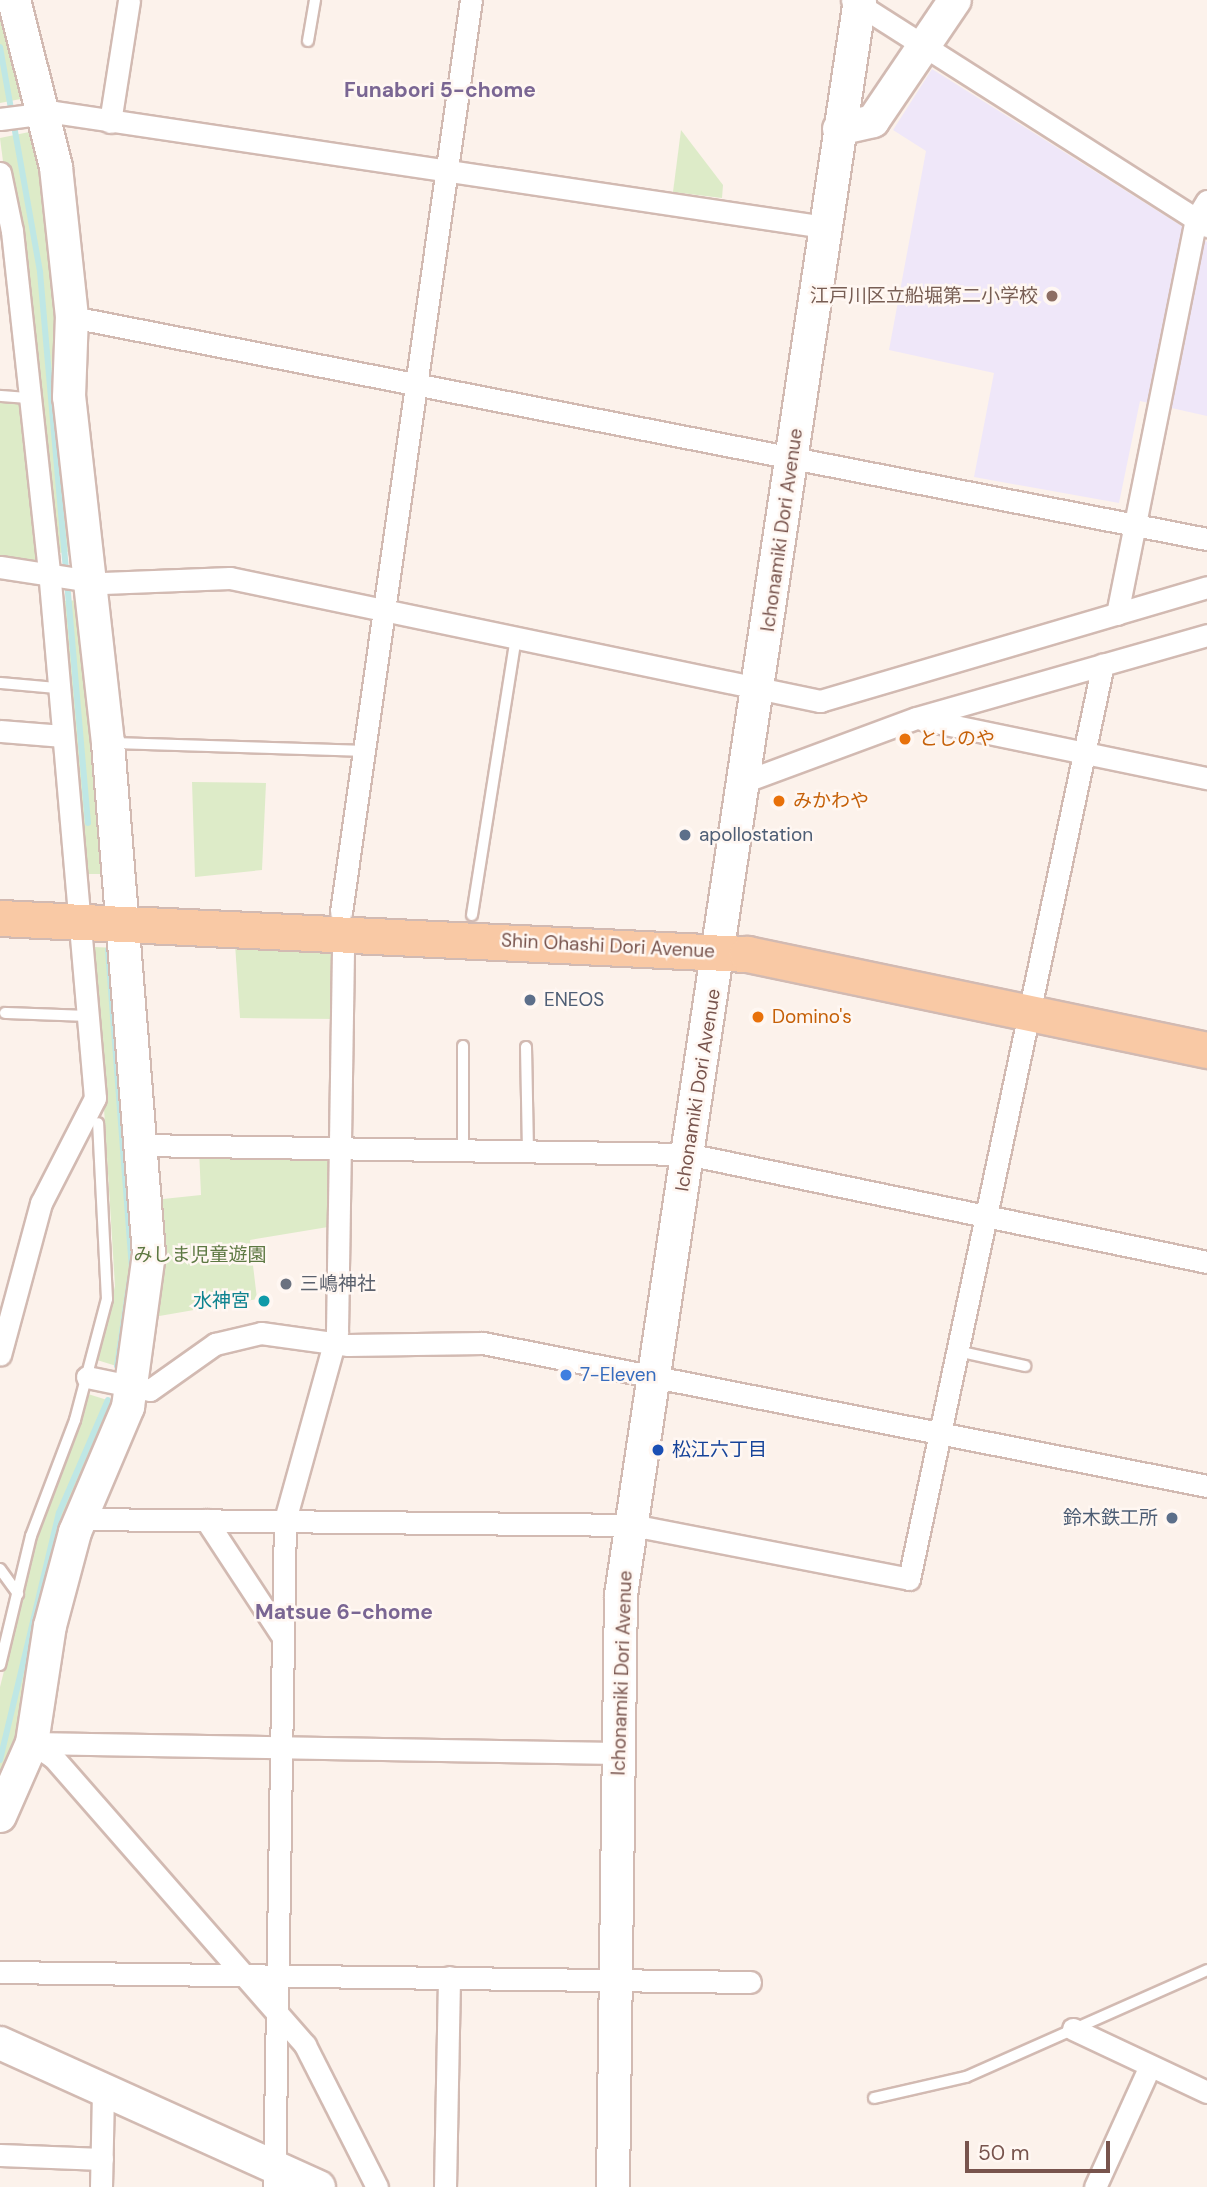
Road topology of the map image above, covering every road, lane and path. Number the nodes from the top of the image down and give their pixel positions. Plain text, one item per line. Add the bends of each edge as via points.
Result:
1 (14, 0) edge
2 (129, 0) edge
3 (315, 0) edge
4 (471, 0) edge
5 (955, 0) edge
6 (857, 1) edge
7 (308, 41) dead end
8 (924, 49) junction
9 (19, 116) edge
10 (110, 122) junction
11 (839, 129) junction
12 (447, 170) junction
13 (0, 173) edge
14 (1203, 215) edge
15 (824, 227) junction
16 (6, 231) edge
17 (72, 317) junction
18 (415, 381) junction
19 (0, 396) edge
20 (26, 398) junction
21 (792, 455) junction
22 (1131, 523) junction
23 (1207, 539) edge
24 (0, 567) edge
25 (48, 570) junction
26 (93, 582) junction
27 (1207, 587) edge
28 (386, 608) junction
29 (1117, 614) junction
30 (1207, 635) edge
31 (516, 636) junction
32 (1103, 664) junction
33 (0, 683) edge
34 (57, 688) junction
35 (759, 689) junction
36 (916, 718) junction
37 (0, 731) edge
38 (62, 736) junction
39 (108, 743) junction
40 (362, 751) junction
41 (1084, 753) junction
42 (1207, 778) edge
43 (746, 781) junction
44 (0, 895) edge
45 (82, 910) junction
46 (122, 911) junction
47 (472, 915) junction
48 (0, 918) edge
49 (342, 922) junction
50 (722, 940) junction
51 (1031, 1002) junction
52 (5, 1013) dead end
53 (90, 1016) junction
54 (1207, 1027) edge
55 (463, 1046) dead end
56 (526, 1046) dead end
57 (1207, 1050) edge
58 (95, 1098) junction
59 (98, 1123) joint
60 (139, 1146) junction
61 (340, 1152) junction
62 (463, 1152) junction
63 (528, 1153) junction
64 (688, 1154) junction
65 (986, 1216) junction
66 (1207, 1262) edge
67 (333, 1342) junction
68 (957, 1351) junction
69 (0, 1355) edge
70 (1025, 1366) dead end
71 (655, 1376) junction
72 (87, 1377) junction
73 (131, 1389) junction
74 (939, 1434) junction
75 (1207, 1486) edge
76 (81, 1518) junction
77 (206, 1520) junction
78 (285, 1520) junction
79 (632, 1525) junction
80 (0, 1569) edge
81 (18, 1594) junction
82 (281, 1634) junction
83 (0, 1663) edge
84 (32, 1742) junction
85 (281, 1749) junction
86 (617, 1753) junction
87 (0, 1816) edge
88 (1207, 1969) edge
89 (0, 1972) edge
90 (241, 1974) junction
91 (279, 1976) junction
92 (449, 1977) junction
93 (616, 1981) junction
94 (750, 1982) dead end
95 (279, 2015) junction
96 (1073, 2029) junction
97 (0, 2043) edge
98 (1150, 2066) junction
99 (103, 2091) junction
100 (1207, 2092) edge
101 (874, 2098) dead end
102 (0, 2155) edge
103 (102, 2159) junction
104 (274, 2177) edge
105 (101, 2187) edge
106 (319, 2187) edge
107 (377, 2187) edge
108 (445, 2187) edge
109 (613, 2187) edge
110 (1095, 2187) edge

1 - 9 street
2 - 10 street
3 - 7 lane
4 - 12 street
5 - 8 street
6 - 8 street
6 - 11 street, Ichonamiki Dori Avenue
8 - 11 street via 873,121
8 - 14 street
9 - 10 street
9 - 17 street via 56,167
10 - 12 street
11 - 15 street, Ichonamiki Dori Avenue
12 - 15 street
12 - 18 street
13 - 16 street
14 - 22 street
15 - 21 street, Ichonamiki Dori Avenue
16 - 20 street
17 - 18 street
17 - 26 street via 69,397
18 - 21 street
18 - 28 street
19 - 20 lane
20 - 25 street
21 - 22 street
21 - 35 street, Ichonamiki Dori Avenue
22 - 23 street
22 - 29 street
24 - 25 street
25 - 26 street
25 - 34 street
26 - 28 street via 230,578
26 - 39 street
27 - 29 street
28 - 31 street
28 - 40 street
29 - 35 street via 820,701
30 - 32 street
31 - 35 street
31 - 47 lane
32 - 36 street
32 - 41 street
33 - 34 lane
34 - 38 street
35 - 43 street, Ichonamiki Dori Avenue
36 - 41 street
36 - 43 street
37 - 38 street
38 - 45 street
39 - 40 lane
39 - 46 street
40 - 49 street
41 - 42 street
41 - 51 street
43 - 50 street, Ichonamiki Dori Avenue
44 - 45 main road, Shin Ohashi Dori Avenue
45 - 46 main road, Shin Ohashi Dori Avenue
45 - 48 main road, Shin Ohashi Dori Avenue
45 - 53 street
46 - 49 main road, Shin Ohashi Dori Avenue
46 - 60 street
47 - 49 main road, Shin Ohashi Dori Avenue
47 - 50 main road, Shin Ohashi Dori Avenue
49 - 50 main road, Shin Ohashi Dori Avenue
49 - 61 street
50 - 51 main road, Shin Ohashi Dori Avenue
50 - 64 street, Ichonamiki Dori Avenue
51 - 54 main road, Shin Ohashi Dori Avenue
51 - 57 main road, Shin Ohashi Dori Avenue
51 - 65 street
52 - 53 lane
53 - 58 street
55 - 62 lane
56 - 63 lane
58 - 59 street
58 - 69 street via 41,1203
59 - 72 lane via 108,1287
60 - 61 street
60 - 73 street via 149,1254
61 - 62 street
61 - 67 street
62 - 63 street
63 - 64 street
64 - 65 street
64 - 71 street, Ichonamiki Dori Avenue
65 - 66 street
65 - 68 street
67 - 71 street via 483,1343
67 - 73 street via 261,1333 215,1344 157,1388
67 - 78 street
68 - 70 lane
68 - 74 street
71 - 74 street
71 - 79 street, Ichonamiki Dori Avenue
72 - 73 street
72 - 81 lane via 31,1536
73 - 76 street
74 - 75 street
74 - 79 street via 909,1579
76 - 77 street
76 - 84 street via 50,1626
77 - 78 street
77 - 82 street
78 - 79 street
78 - 82 street
79 - 86 street, Ichonamiki Dori Avenue via 621,1595
80 - 81 lane
81 - 83 lane
82 - 85 street
84 - 85 street
84 - 87 street
84 - 90 street via 53,1757
85 - 86 street
85 - 91 street
86 - 93 street, Ichonamiki Dori Avenue
88 - 96 lane
89 - 90 street
90 - 91 street
90 - 95 street
91 - 92 street
91 - 95 street
92 - 93 street
92 - 108 street
93 - 94 street
93 - 109 street, Ichonamiki Dori Avenue
95 - 104 street
95 - 107 street via 305,2045
96 - 98 street
96 - 101 lane via 966,2077
97 - 99 street
98 - 100 street
98 - 110 street
99 - 103 street
99 - 104 street
102 - 103 street
103 - 105 street
104 - 106 street

